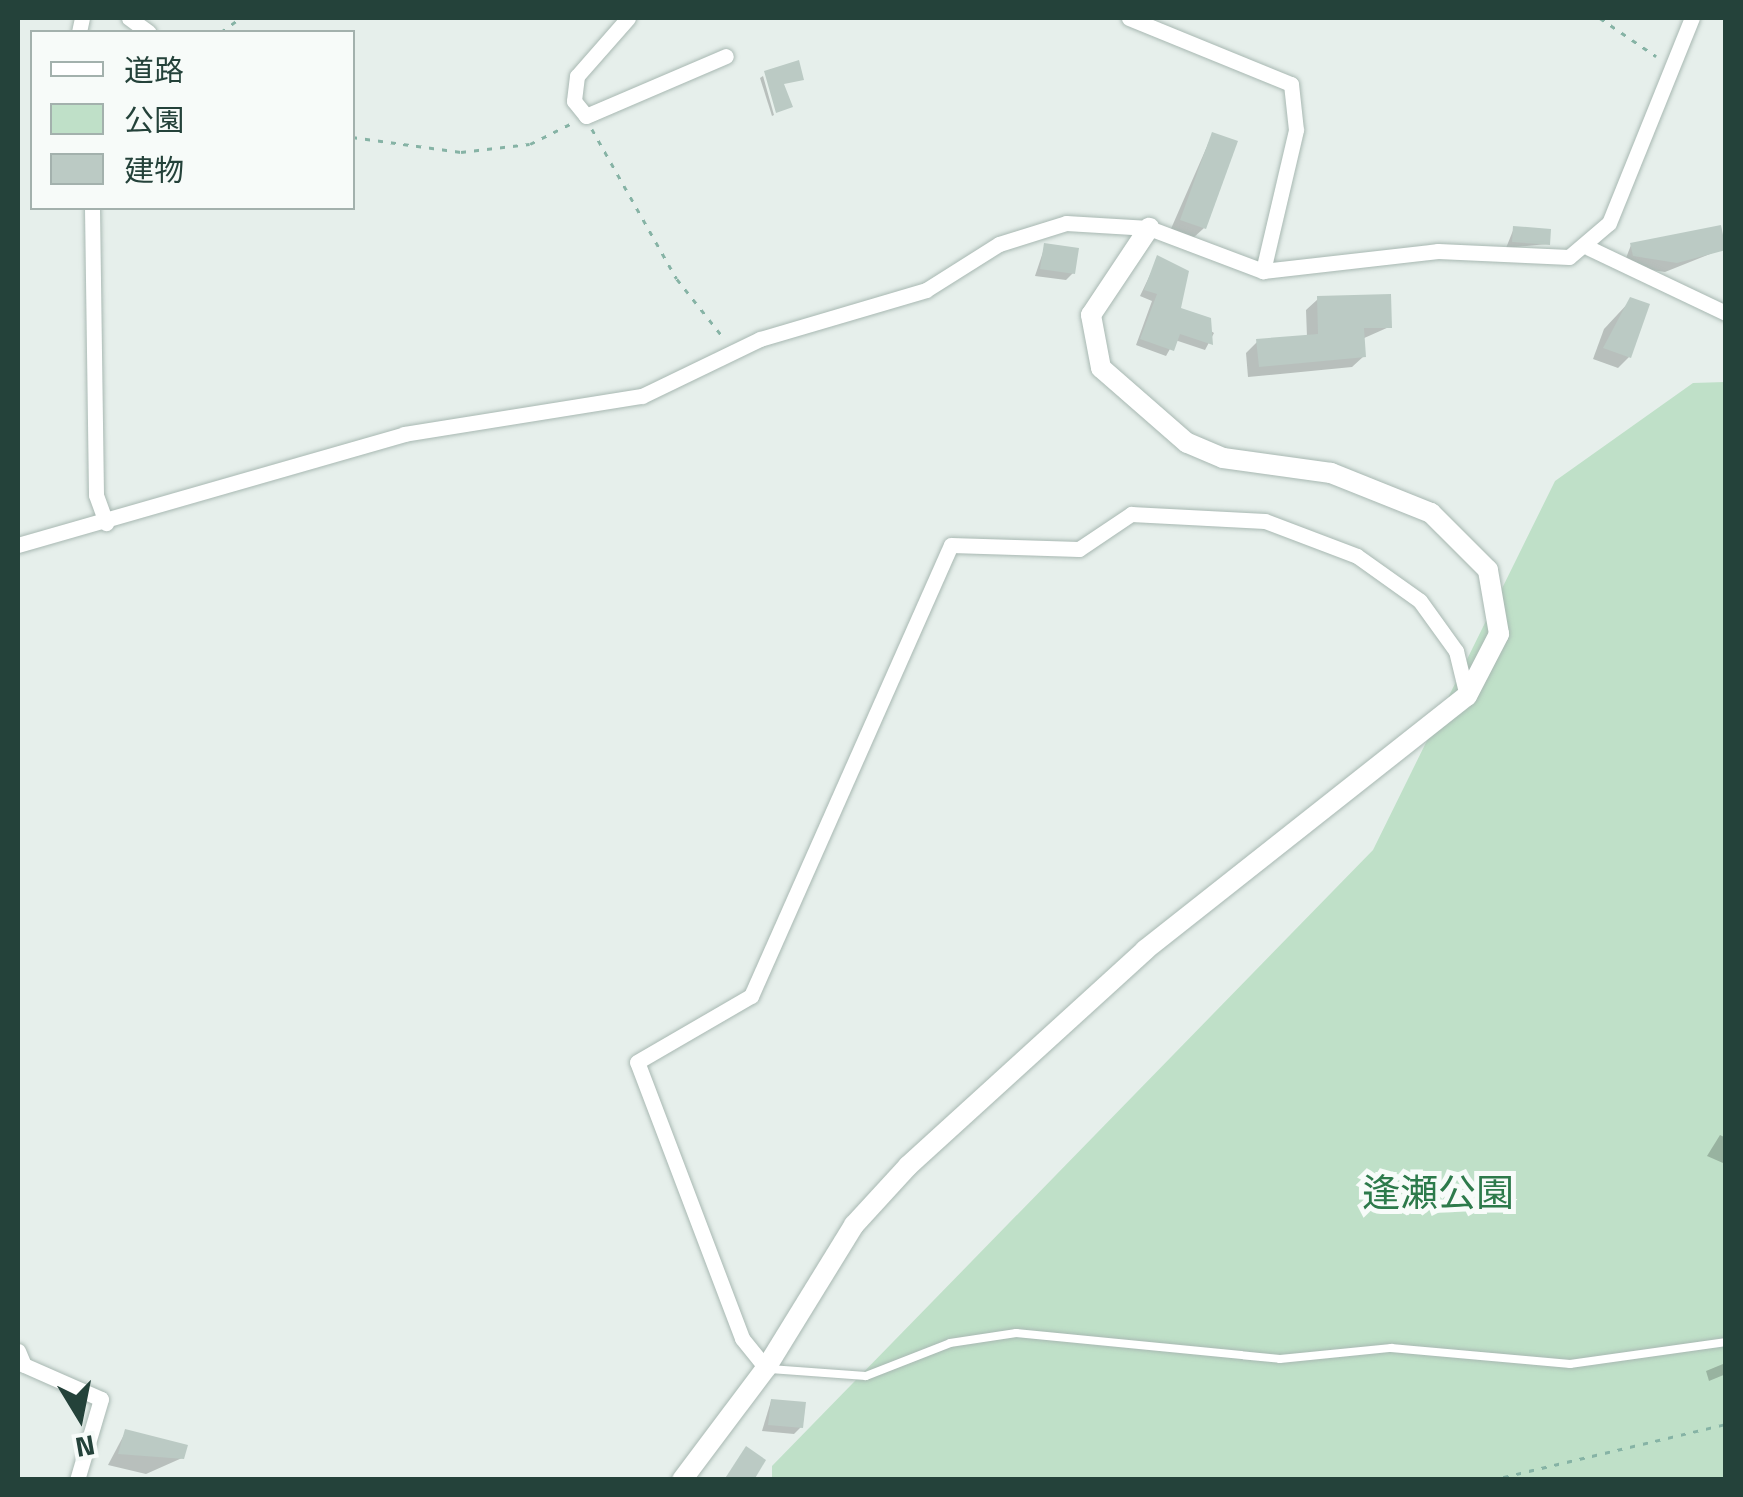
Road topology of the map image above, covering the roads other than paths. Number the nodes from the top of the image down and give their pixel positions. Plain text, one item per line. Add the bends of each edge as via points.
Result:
1 (628, 18) edge
2 (1129, 18) edge
3 (1692, 18) edge
4 (726, 56) dead end
5 (92, 210) edge
6 (1149, 228) junction
7 (1589, 248) junction
8 (1263, 271) junction
9 (1726, 312) edge
10 (106, 523) junction
11 (18, 544) edge
12 (1467, 696) junction
13 (1726, 1342) edge
14 (18, 1351) edge
15 (766, 1368) junction
16 (77, 1480) edge
17 (682, 1480) edge

1 - 4 street via 577,76 574,101 586,116
2 - 8 street via 1291,84 1296,130
3 - 7 street via 1625,190
5 - 10 street via 96,495
6 - 8 street
6 - 10 street via 1082,220 1027,233 926,290 729,353 626,401 404,434
6 - 12 street via 1091,315 1101,368 1187,443 1389,491 1459,535 1501,605 1498,634
7 - 8 street via 1550,261 1438,251
7 - 9 street
10 - 11 street
12 - 15 street via 1145,950 908,1166 854,1225
12 - 15 street via 1456,651 1420,601 1357,556 1265,521 1131,514 1080,549 952,545 752,996 637,1062 742,1338
13 - 15 lane via 1570,1364 1469,1350 1280,1358 1016,1334 950,1343 866,1376
14 - 16 street via 24,1366 101,1398
15 - 17 street

